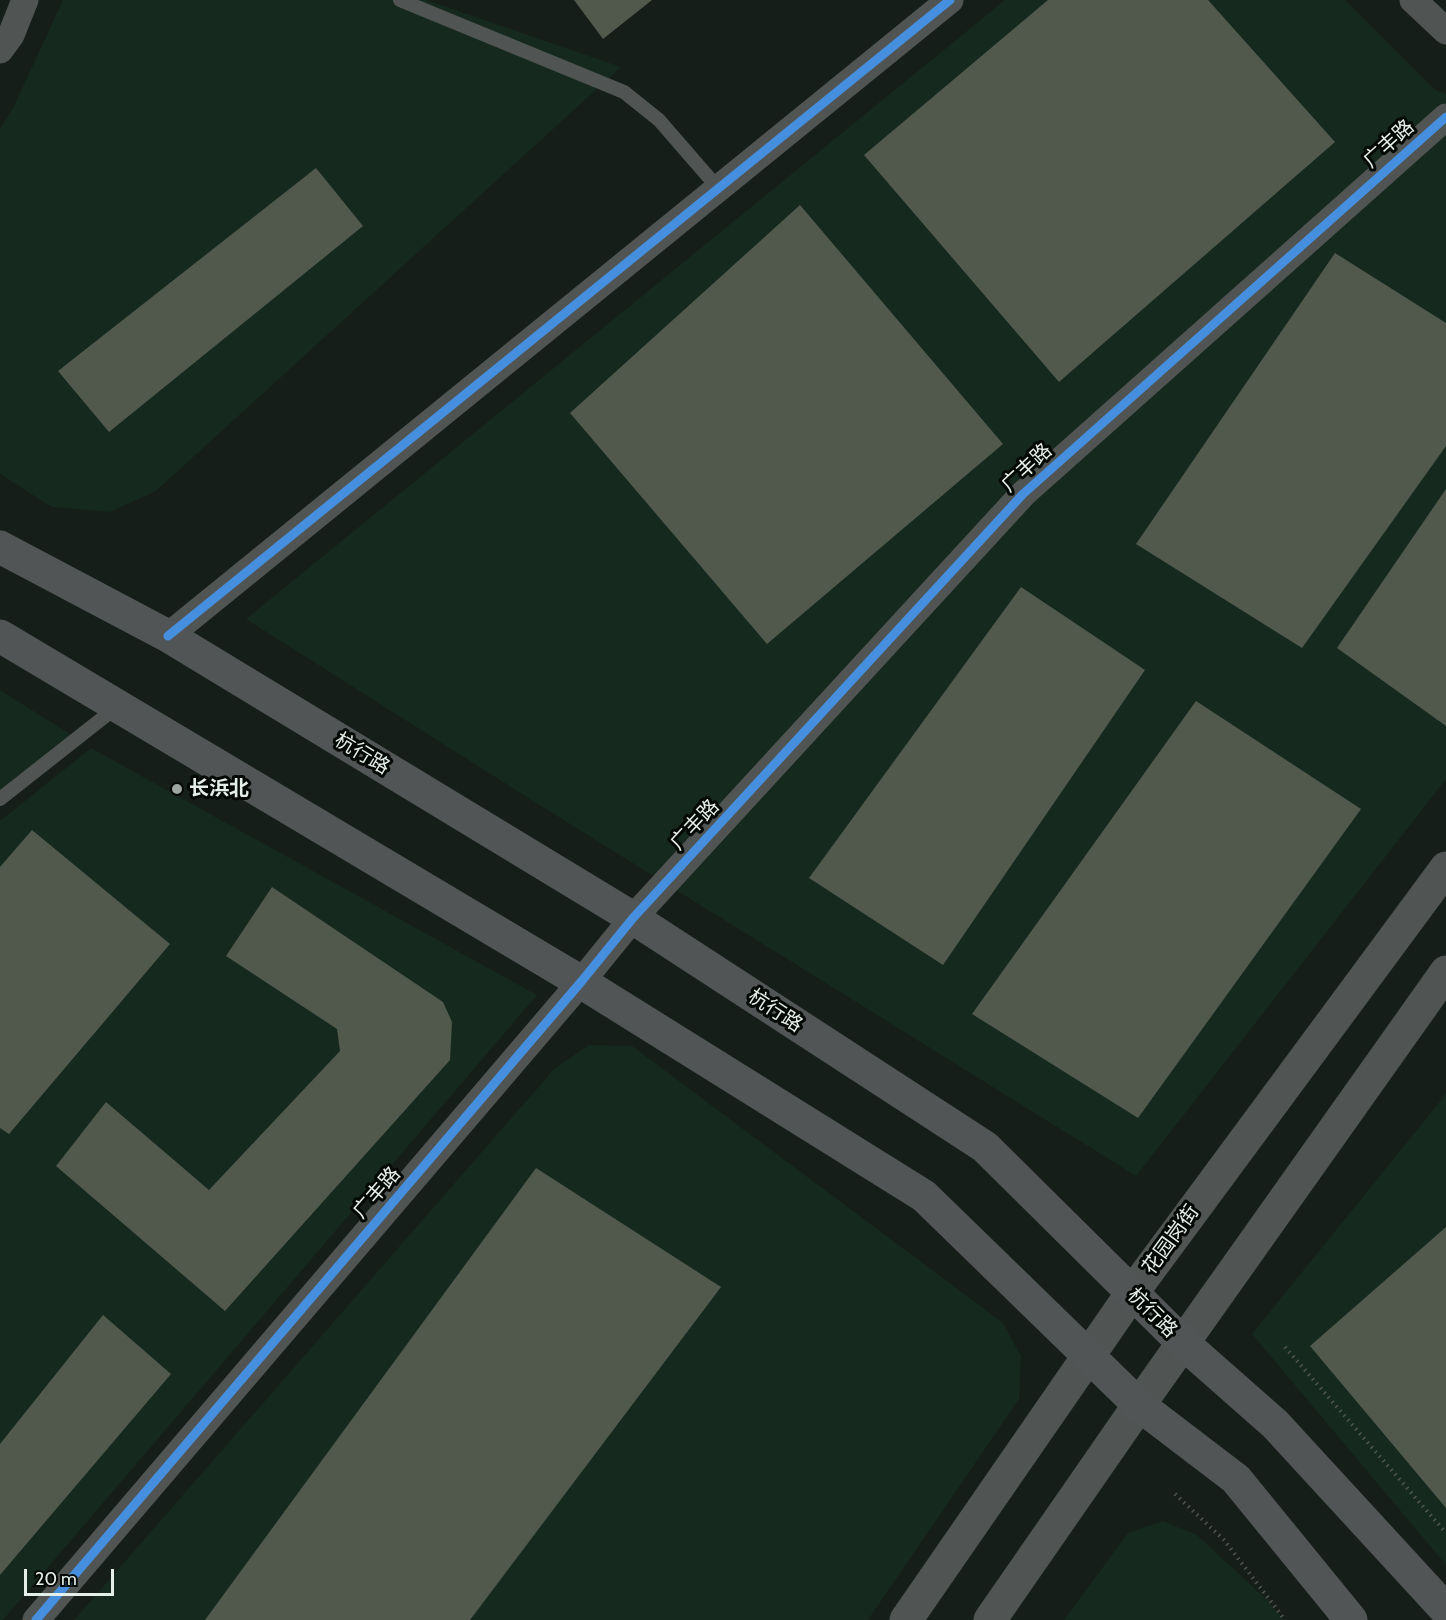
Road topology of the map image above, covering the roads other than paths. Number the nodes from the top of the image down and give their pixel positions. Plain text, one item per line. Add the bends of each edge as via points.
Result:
1 (26, 0) edge
2 (400, 0) edge
3 (950, 0) edge
4 (1413, 0) edge
5 (1446, 31) edge
6 (0, 50) edge
7 (1446, 117) edge
8 (718, 188) junction
9 (0, 547) edge
10 (0, 636) edge
11 (168, 636) junction
12 (118, 706) junction
13 (0, 799) edge
14 (1446, 868) edge
15 (633, 918) junction
16 (1446, 972) edge
17 (581, 982) junction
18 (1132, 1293) junction
19 (1183, 1343) junction
20 (1088, 1356) junction
21 (1139, 1405) junction
22 (1446, 1610) edge
23 (36, 1620) edge
24 (906, 1620) edge
25 (990, 1620) edge
26 (1351, 1620) edge

1 - 6 street
2 - 8 lane via 624,92 659,120
3 - 8 street
4 - 5 street
7 - 15 street, 广丰路 via 1023,494
8 - 11 street
9 - 11 main road, 杭行路
10 - 12 main road
11 - 15 main road, 杭行路
12 - 13 lane
12 - 17 main road
14 - 18 street, 花园岗街
15 - 17 street, 广丰路
15 - 18 main road, 杭行路 via 985,1147
16 - 19 street
17 - 20 main road via 924,1196
17 - 23 street, 广丰路
18 - 19 main road, 杭行路
18 - 20 street, 花园岗街
19 - 21 street
19 - 22 main road, 杭行路 via 1275,1424
20 - 21 main road
20 - 24 street, 花园岗街
21 - 25 street
21 - 26 main road via 1236,1479

